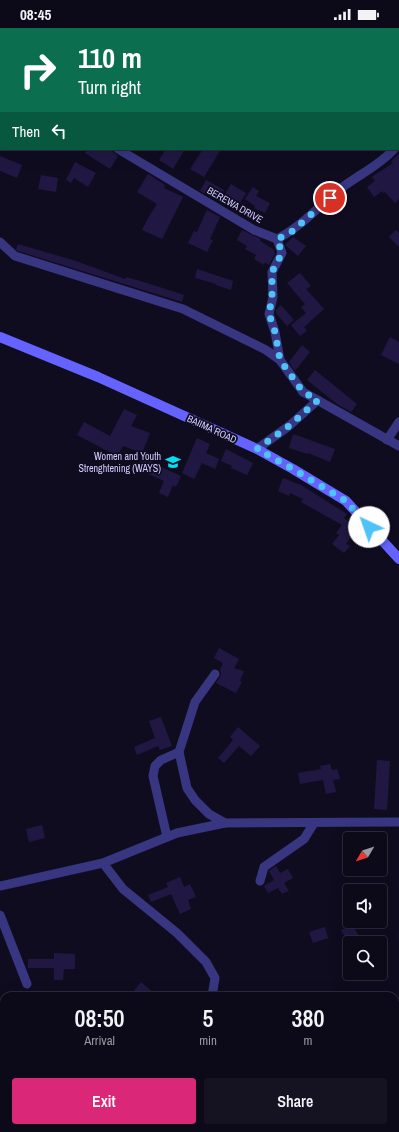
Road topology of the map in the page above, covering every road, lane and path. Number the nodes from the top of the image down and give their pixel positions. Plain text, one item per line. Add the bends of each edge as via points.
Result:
1 (120, 150) edge
2 (393, 150) edge
3 (277, 239) junction
4 (0, 242) edge
5 (0, 337) edge
6 (280, 360) junction
7 (318, 400) junction
8 (399, 422) edge
9 (387, 440) junction
10 (399, 446) edge
11 (257, 449) junction
12 (399, 559) edge
13 (215, 674) dead end
14 (178, 752) junction
15 (399, 822) edge
16 (225, 823) junction
17 (314, 823) junction
18 (167, 837) junction
19 (103, 863) junction
20 (260, 881) dead end
21 (0, 886) edge
22 (0, 915) edge
23 (27, 984) dead end
24 (213, 992) edge

1 - 3 street, BEREWA DRIVE via 254,230
2 - 3 street via 384,160 340,189 290,233
3 - 6 street via 282,253 272,272 269,314
4 - 6 street via 15,256 184,309 266,350
5 - 11 street, BAIIMA ROAD via 98,377
6 - 7 street via 303,392
7 - 9 street
7 - 11 street via 289,426
8 - 9 street
9 - 10 street
11 - 12 street, BAIIMA ROAD via 346,501
13 - 14 street via 195,702
14 - 16 street via 187,788 210,814
14 - 18 street via 161,760 155,766 153,776
15 - 17 street
16 - 17 street
16 - 18 street
17 - 20 street via 304,839 264,867
18 - 19 street
19 - 21 street
19 - 24 street via 123,889 177,933 206,962 215,978
22 - 23 street

